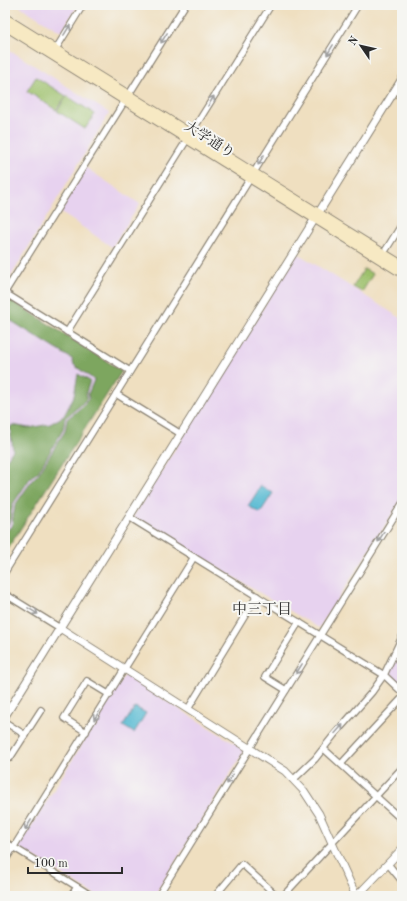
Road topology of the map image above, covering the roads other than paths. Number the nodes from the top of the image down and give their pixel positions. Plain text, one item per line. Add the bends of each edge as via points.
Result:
1 (83, 5) edge
2 (184, 5) edge
3 (271, 5) edge
4 (358, 5) edge
5 (5, 18) edge
6 (5, 26) edge
7 (54, 53) junction
8 (402, 79) edge
9 (126, 98) junction
10 (189, 137) junction
11 (252, 176) junction
12 (317, 216) junction
13 (402, 224) edge
14 (382, 257) junction
15 (402, 265) edge
16 (402, 273) edge
17 (5, 293) edge
18 (67, 332) junction
19 (130, 371) junction
20 (116, 394) junction
21 (181, 434) junction
22 (402, 504) edge
23 (129, 517) junction
24 (194, 557) junction
25 (5, 572) edge
26 (5, 594) edge
27 (257, 596) junction
28 (299, 622) junction
29 (60, 628) junction
30 (320, 636) junction
31 (402, 637) edge
32 (125, 670) junction
33 (384, 675) junction
34 (286, 690) junction
35 (402, 692) edge
36 (110, 695) junction
37 (402, 698) edge
38 (188, 709) junction
39 (40, 710) dead end
40 (5, 716) edge
41 (5, 722) edge
42 (86, 732) junction
43 (25, 735) junction
44 (250, 748) junction
45 (324, 749) junction
46 (5, 754) edge
47 (341, 764) junction
48 (402, 768) edge
49 (294, 779) junction
50 (376, 797) junction
51 (402, 820) edge
52 (5, 842) edge
53 (332, 843) junction
54 (14, 848) junction
55 (402, 849) edge
56 (5, 861) edge
57 (388, 864) junction
58 (402, 881) edge
59 (77, 887) junction
60 (71, 896) edge
61 (92, 896) edge
62 (158, 896) edge
63 (215, 896) edge
64 (277, 896) edge
65 (283, 896) edge
66 (357, 896) edge

7 -> 1 street
2 -> 9 street
10 -> 3 street
4 -> 11 street
5 - 7 main road, 大学通り
6 - 7 main road, 大学通り
7 - 9 main road, 大学通り
8 - 12 street
9 - 10 main road, 大学通り
9 - 17 street
10 - 11 main road, 大学通り
10 - 18 street
11 - 12 main road, 大学通り
11 - 19 street
12 - 14 main road, 大学通り
12 - 21 street
13 - 14 street
14 - 15 main road, 大学通り
14 - 16 main road, 大学通り
17 - 18 street
18 - 19 street
19 - 20 street
20 - 21 street
20 - 25 street
21 - 23 street
22 -> 30 street
23 - 24 street
23 - 29 street
24 - 27 street
24 - 32 street
26 -> 29 street
27 - 28 street
27 - 38 street
28 - 30 street
28 - 34 street via 265,677
29 - 32 street
29 - 40 street
30 - 33 street
30 -> 34 street
31 - 33 street
32 - 36 street
32 - 38 street
33 - 35 street
45 -> 33 street
34 - 44 street
36 -> 42 street
36 - 42 street via 87,681 64,718
37 - 47 street
38 - 44 street
39 - 43 street
41 - 43 street
42 -> 54 street
43 - 46 street via 10,758
44 - 49 street
44 -> 62 street
45 - 47 street
45 - 49 street
47 - 50 street
48 - 50 street
49 - 53 street via 312,802
50 - 51 street
50 - 53 street
52 - 54 street
53 - 65 street
53 - 66 street
54 - 56 street
54 - 59 street
55 - 57 street
57 - 58 street
57 - 66 street
59 - 60 street
59 - 61 street
63 - 64 street via 242,864

